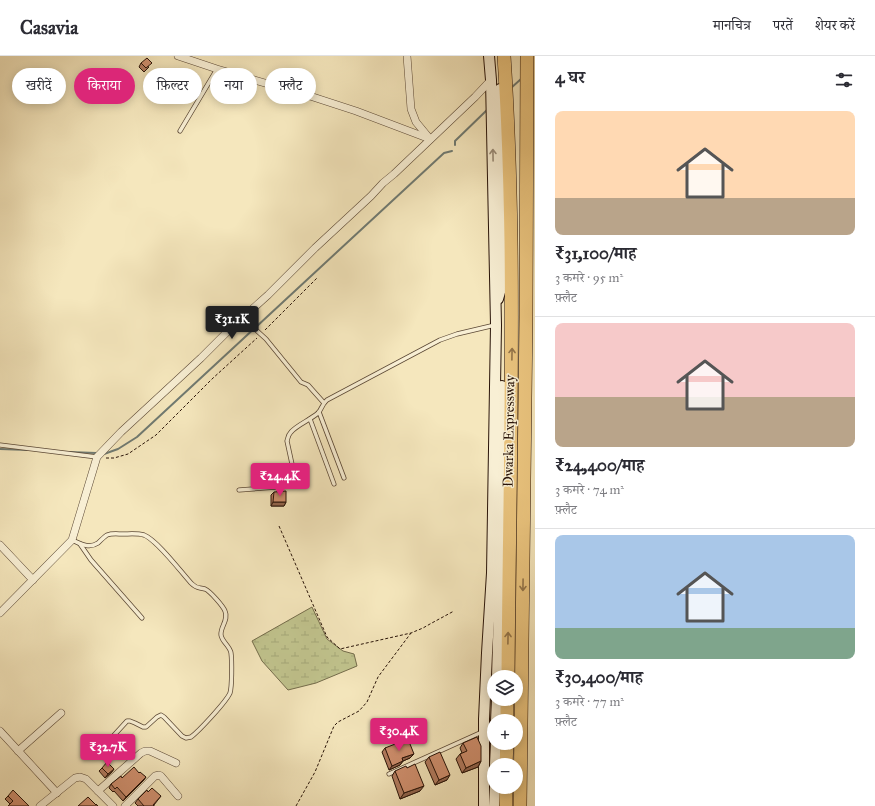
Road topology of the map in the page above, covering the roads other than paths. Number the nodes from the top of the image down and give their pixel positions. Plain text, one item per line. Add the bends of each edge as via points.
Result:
1 (178, 56) edge
2 (407, 56) edge
3 (489, 56) edge
4 (498, 56) edge
5 (504, 56) edge
6 (527, 56) edge
7 (214, 68) edge
8 (491, 80) junction
9 (210, 81) edge
10 (257, 81) edge
11 (180, 131) dead end
12 (430, 139) junction
13 (496, 306) junction
14 (243, 318) junction
15 (496, 325) junction
16 (495, 359) junction
17 (324, 403) junction
18 (319, 412) junction
19 (310, 419) junction
20 (0, 445) edge
21 (97, 457) junction
22 (344, 478) dead end
23 (334, 484) dead end
24 (239, 490) dead end
25 (76, 542) junction
26 (0, 545) edge
27 (34, 580) junction
28 (0, 613) edge
29 (142, 618) dead end
30 (497, 670) edge
31 (508, 670) edge
32 (61, 713) dead end
33 (0, 731) edge
34 (484, 731) junction
35 (106, 744) dead end
36 (18, 751) junction
37 (176, 763) dead end
38 (389, 774) dead end
39 (98, 791) junction
40 (57, 793) junction
41 (494, 794) edge
42 (506, 794) edge
43 (178, 796) dead end
44 (40, 806) edge
45 (113, 806) edge
46 (125, 806) edge
47 (484, 806) edge
48 (494, 806) edge
49 (506, 806) edge
50 (520, 806) edge

1 - 7 street
2 - 12 street via 411,109 416,122
3 - 8 street
4 - 13 street via 502,285
31 -> 5 highway, Dwarka Expressway via 512,322
6 -> 50 highway, Dwarka Expressway
8 - 12 street
13 -> 8 street
9 - 11 lane
10 - 12 street via 356,111
12 - 14 street
13 - 15 street
14 - 17 lane via 266,340 301,382 308,384
14 - 21 street
15 - 16 street
15 - 17 lane via 440,340
16 - 30 street via 502,383
16 - 34 street via 492,573
17 - 18 lane
18 - 19 lane
18 - 22 lane
19 - 23 lane
19 - 24 lane via 288,436 294,483 290,486
20 - 21 lane
21 - 25 street
25 - 27 street
25 - 29 lane
25 - 35 lane via 90,546 112,534 143,535 157,545 191,583 211,594 226,613 221,634 231,652 231,689 224,702 191,737 182,736 161,715 143,728 127,721
26 - 27 street
27 - 28 street
32 - 36 street
33 - 36 street
34 - 38 lane
34 - 47 street
36 - 40 street
37 - 39 street via 145,751
39 - 40 street via 86,779 80,777 75,778
39 - 45 street
40 - 44 street
41 - 48 street
42 - 49 highway
43 - 46 street via 161,776 155,776

